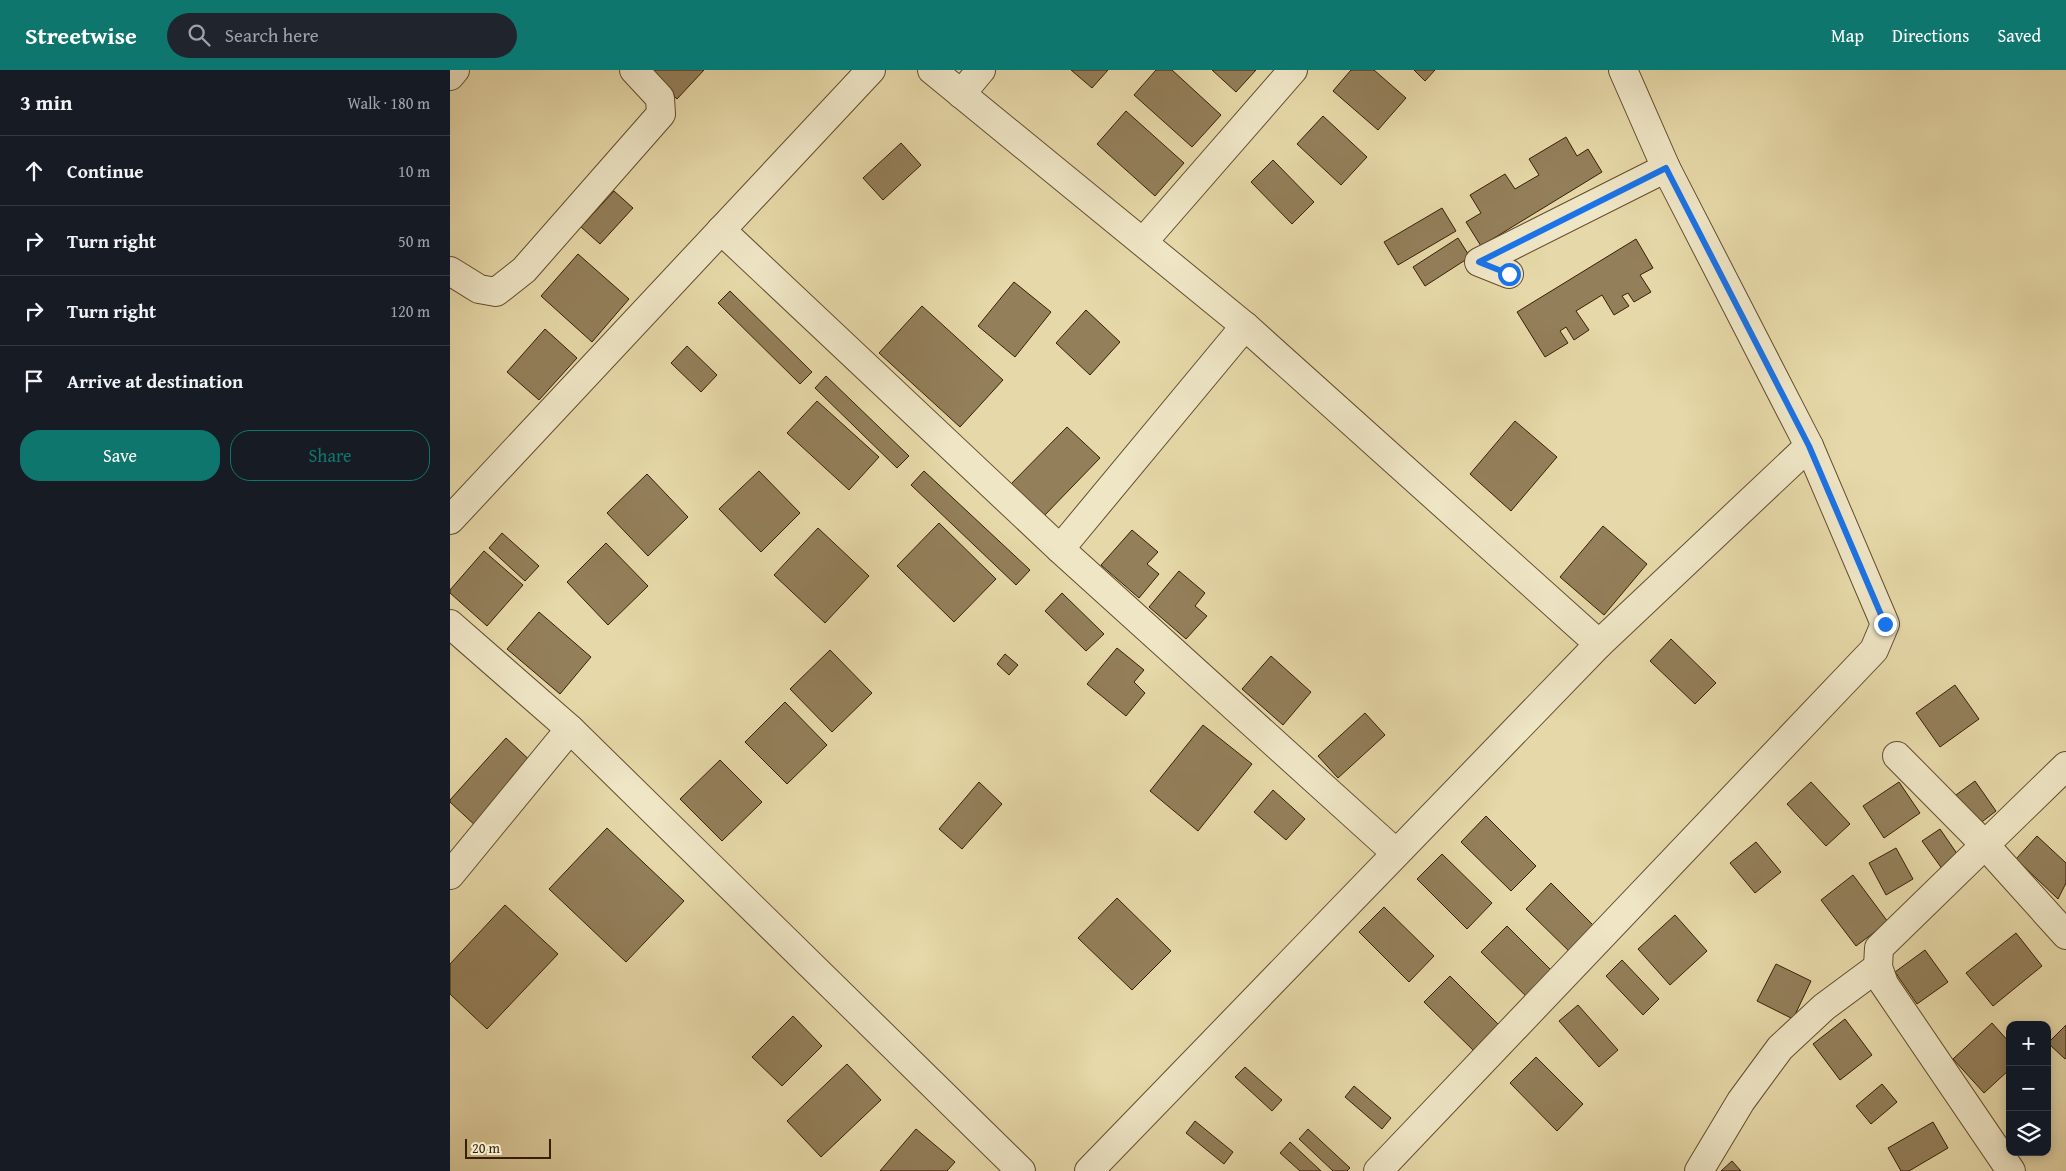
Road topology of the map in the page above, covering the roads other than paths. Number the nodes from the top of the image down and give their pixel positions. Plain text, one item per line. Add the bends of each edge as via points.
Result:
1 (454, 70) edge
2 (634, 70) edge
3 (871, 70) edge
4 (932, 70) edge
5 (981, 70) edge
6 (1293, 70) edge
7 (1624, 70) edge
8 (450, 76) edge
9 (961, 94) junction
10 (1666, 168) junction
11 (721, 230) junction
12 (1142, 242) junction
13 (450, 271) edge
14 (1509, 274) dead end
15 (1245, 326) junction
16 (1809, 446) junction
17 (450, 520) edge
18 (1060, 549) junction
19 (450, 624) edge
20 (1598, 644) junction
21 (570, 729) junction
22 (1897, 756) dead end
23 (2066, 766) edge
24 (1985, 845) junction
25 (1396, 853) junction
26 (450, 875) edge
27 (2066, 935) edge
28 (1878, 967) junction
29 (1021, 1171) edge
30 (1089, 1171) edge
31 (1378, 1171) edge
32 (1699, 1171) edge
33 (2011, 1171) edge

1 - 8 street
2 - 13 street via 660,98 661,114 524,270 496,292 479,289
3 - 11 street
4 - 9 street
5 - 9 street
6 - 12 street
7 - 10 street
9 - 12 street
10 - 14 street via 1479,262
10 - 16 street
11 - 17 street
11 - 18 street
12 - 15 street
15 - 18 street
15 - 20 street
16 - 20 street
16 - 31 street via 1885,624 1874,650
18 - 25 street
19 - 21 street
20 - 25 street
21 - 26 street
21 - 29 street
22 - 24 street
23 - 24 street
24 - 27 street
24 - 28 street via 1879,948
25 - 30 street
28 - 32 street via 1824,1007 1780,1048 1741,1101
28 - 33 street via 1884,984

